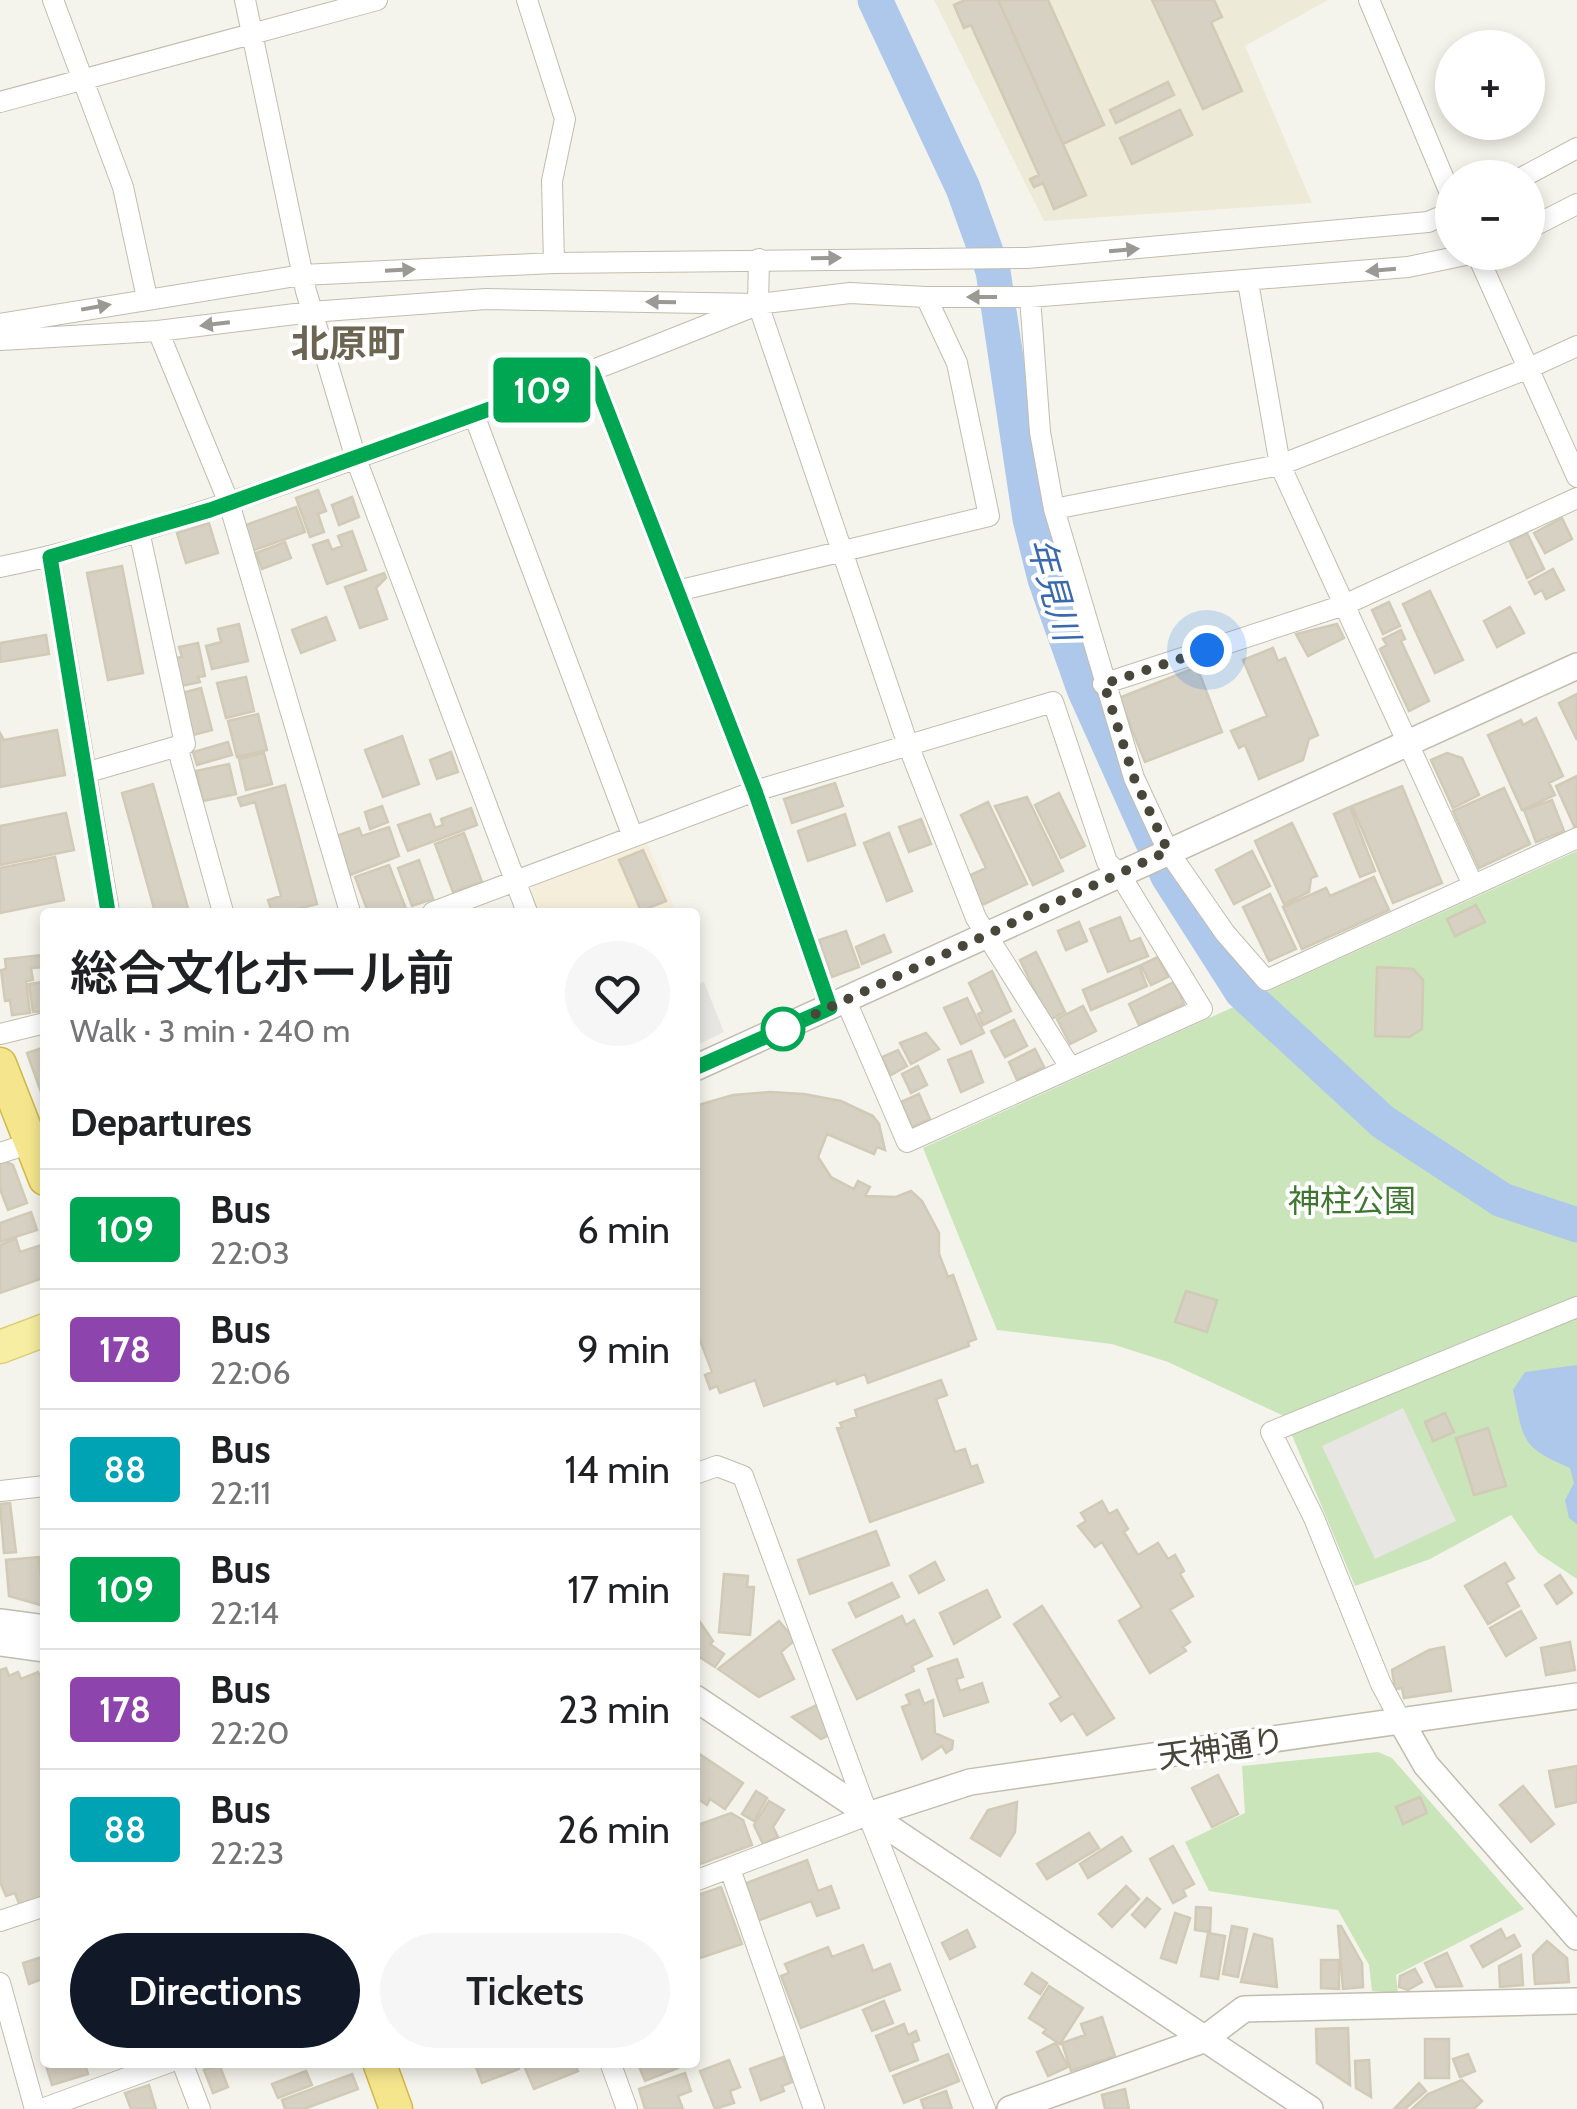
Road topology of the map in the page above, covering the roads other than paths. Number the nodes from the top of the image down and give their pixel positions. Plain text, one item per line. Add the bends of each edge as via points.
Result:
1 (53, 0) edge
2 (245, 0) edge
3 (377, 0) edge
4 (527, 0) edge
5 (1369, 0) edge
6 (254, 34) junction
7 (84, 78) junction
8 (0, 102) edge
9 (1577, 148) edge
10 (1436, 160) edge
11 (1545, 165) edge
12 (1577, 204) edge
13 (1435, 219) edge
14 (1545, 220) edge
15 (758, 259) junction
16 (1435, 262) edge
17 (554, 263) junction
18 (1486, 270) edge
19 (302, 275) junction
20 (1248, 282) junction
21 (930, 297) junction
22 (1030, 297) junction
23 (147, 298) junction
24 (758, 304) junction
25 (311, 312) junction
26 (0, 324) edge
27 (158, 331) junction
28 (0, 340) edge
29 (1577, 346) edge
30 (1529, 368) junction
31 (592, 372) junction
32 (474, 415) junction
33 (356, 459) junction
34 (1280, 465) junction
35 (1577, 477) edge
36 (1577, 498) edge
37 (229, 503) junction
38 (1054, 509) junction
39 (139, 531) junction
40 (842, 553) junction
41 (50, 557) junction
42 (0, 567) edge
43 (677, 591) junction
44 (1344, 605) junction
45 (1577, 666) edge
46 (1104, 684) junction
47 (1410, 742) junction
48 (908, 745) junction
49 (177, 746) junction
50 (85, 773) junction
51 (755, 791) junction
52 (632, 837) junction
53 (1577, 838) edge
54 (1168, 851) junction
55 (1119, 874) junction
56 (515, 881) junction
57 (1473, 885) junction
58 (107, 908) edge
59 (222, 908) edge
60 (349, 908) edge
61 (444, 908) edge
62 (525, 908) edge
63 (985, 936) junction
64 (838, 1004) junction
65 (40, 1024) edge
66 (0, 1034) edge
67 (0, 1064) edge
68 (700, 1066) edge
69 (1070, 1068) junction
70 (15, 1148) edge
71 (40, 1175) edge
72 (1577, 1306) edge
73 (40, 1310) edge
74 (0, 1323) edge
75 (40, 1332) edge
76 (0, 1347) edge
77 (700, 1472) edge
78 (40, 1487) edge
79 (0, 1491) edge
80 (0, 1622) edge
81 (40, 1627) edge
82 (0, 1643) edge
83 (40, 1647) edge
84 (1577, 1696) edge
85 (700, 1701) edge
86 (1402, 1723) junction
87 (868, 1815) junction
88 (730, 1869) junction
89 (700, 1879) edge
90 (40, 1908) edge
91 (0, 1921) edge
92 (1577, 1938) edge
93 (0, 1983) edge
94 (1577, 2000) edge
95 (1204, 2040) junction
96 (153, 2068) edge
97 (184, 2068) edge
98 (381, 2068) edge
99 (612, 2068) edge
100 (38, 2109) edge
101 (200, 2109) edge
102 (396, 2109) edge
103 (626, 2109) edge
104 (814, 2109) edge
105 (984, 2109) edge
106 (1010, 2109) edge
107 (1310, 2109) edge

1 - 7 street
2 - 6 street
3 - 6 street
4 - 17 street via 565,119 552,182
5 - 10 street
6 - 7 street
6 - 19 street
7 - 8 street
7 - 23 street via 123,186
9 - 11 street
12 - 14 street
15 -> 13 street via 1027,258
15 - 17 street
15 - 24 street
16 -> 20 street
19 -> 17 street
18 - 30 street
19 - 23 street
19 - 25 street
20 - 22 street
20 - 34 street
22 -> 21 street
21 - 24 street via 850,293
21 - 40 street via 957,363 989,516
22 - 38 street via 1040,432
26 -> 23 street
24 -> 25 street via 486,299
24 - 31 street
24 - 40 street
25 -> 27 street
25 - 33 street
27 - 28 street
27 - 37 street
29 - 30 street
30 - 34 street
30 - 35 street
31 - 32 street
31 - 43 street
32 - 33 street
32 - 52 street
33 - 37 street
33 - 56 street
34 - 38 street
34 - 44 street
36 - 44 street
37 - 39 street
37 - 60 street
38 - 46 street
39 - 41 street
39 - 49 street via 186,744
40 - 43 street
40 - 48 street
41 - 42 street
41 - 50 street
43 - 51 street
44 - 46 street
44 - 47 street
45 - 47 street
46 - 54 street via 1134,778
47 - 54 street
47 - 57 street
48 - 51 street
48 - 55 street via 1053,702 1107,862
48 - 63 street
49 - 50 street
49 - 59 street
50 - 58 street
51 - 52 street
51 - 64 street
52 - 56 street
53 - 57 street
54 - 55 street
54 - 57 street via 1266,980
55 - 63 street
55 - 69 street via 1202,1009
56 - 61 street
56 - 62 street
63 - 64 street
63 - 69 street
64 - 68 street
64 - 69 street via 907,1142
65 - 66 street
67 - 70 highway
70 - 71 highway
72 - 86 street via 1271,1432
73 - 74 main road
75 - 76 main road
77 - 87 street via 718,1466 743,1476
78 - 79 street
80 - 81 street
82 - 83 street
84 - 86 street, 天神通り
85 - 87 street
86 - 87 street, 天神通り via 970,1782
86 - 92 street via 1426,1764
87 - 88 street
87 - 95 street
87 - 105 street
88 - 89 street
88 - 104 street
90 - 91 street
93 - 100 street
94 - 95 street via 1244,2009
95 - 106 street
95 - 107 street
96 - 100 street
97 - 101 street
98 - 102 highway
99 - 103 street

